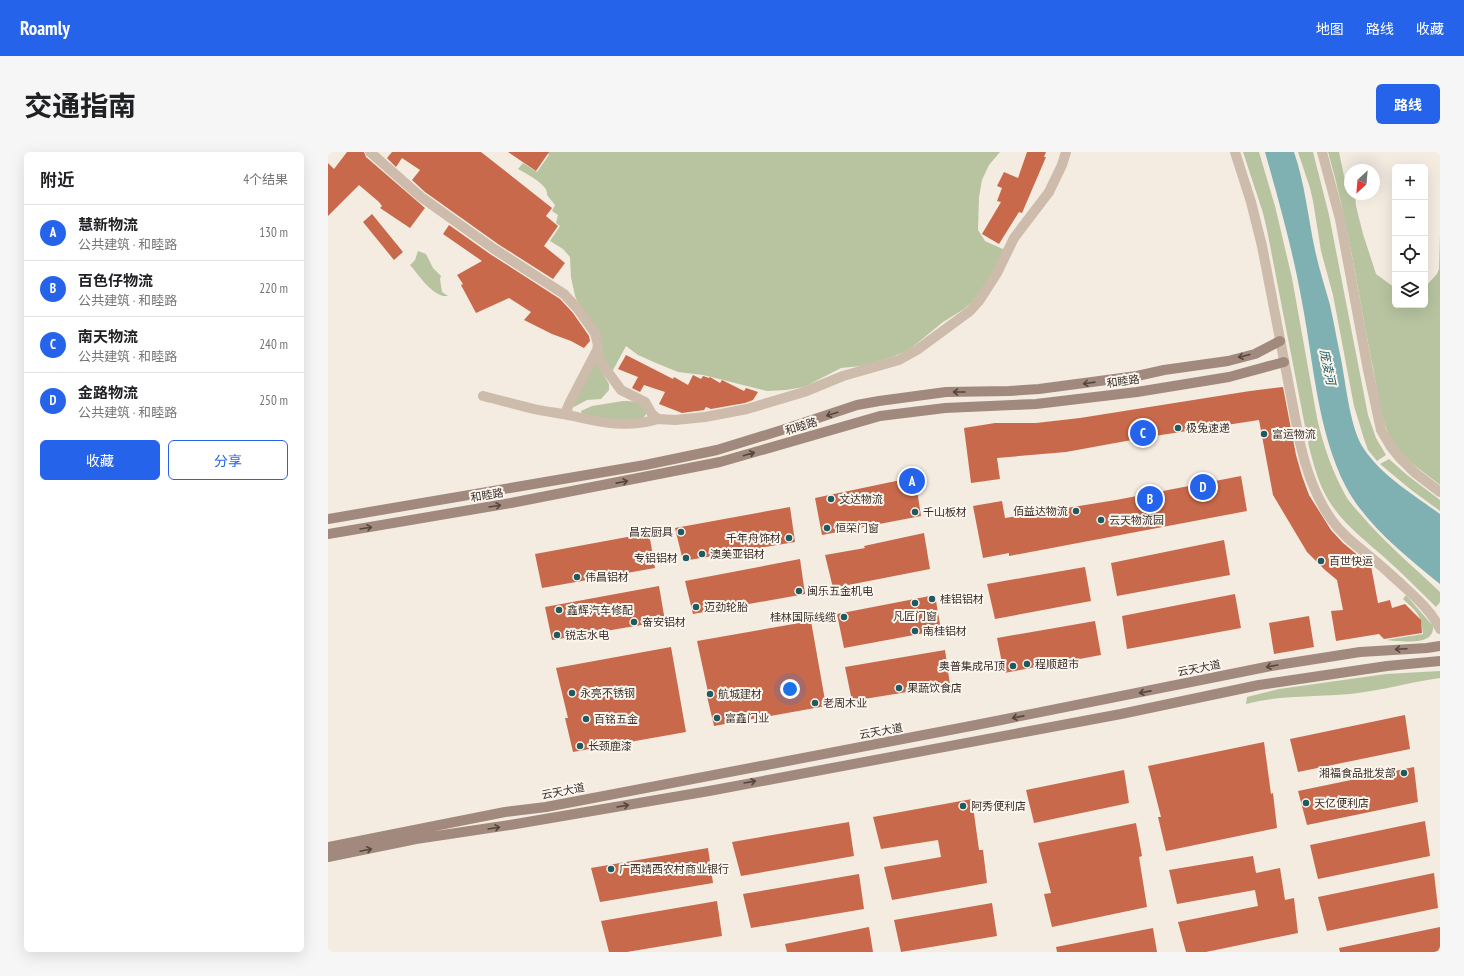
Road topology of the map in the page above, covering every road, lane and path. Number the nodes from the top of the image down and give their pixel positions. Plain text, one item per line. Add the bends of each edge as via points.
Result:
1 (1066, 152) edge
2 (1235, 152) edge
3 (1322, 152) edge
4 (377, 154) edge
5 (1280, 341) junction
6 (597, 350) junction
7 (1284, 362) junction
8 (483, 396) dead end
9 (565, 414) junction
10 (658, 419) junction
11 (1440, 492) edge
12 (328, 519) edge
13 (328, 534) edge
14 (1440, 629) edge
15 (1440, 646) edge
16 (1440, 661) edge
17 (328, 847) edge
18 (328, 857) edge

1 - 10 street via 1049,192 1014,238 997,273 979,301 970,311 908,356 747,409 689,418
2 - 5 street via 1262,246
3 - 11 street via 1340,219 1381,430 1399,457
4 - 6 street via 398,178 421,197 564,294 595,333
5 - 7 street
5 -> 12 main road, 和睦路 via 1255,354 1228,361 1137,376 1039,389 946,392 857,405 717,450 645,465
6 - 9 street
6 - 10 street via 604,368 620,390 645,402
13 -> 7 main road, 和睦路 via 512,503 720,462 880,416 960,407 1036,404 1137,392 1229,377
7 - 14 street via 1307,472 1331,520 1352,543 1417,599
8 - 9 street
9 - 10 street via 618,424 641,424
15 -> 17 main road, 云天大道 via 1360,652 1271,666 976,725
18 -> 16 main road via 709,791 1120,714 1259,685 1387,666

